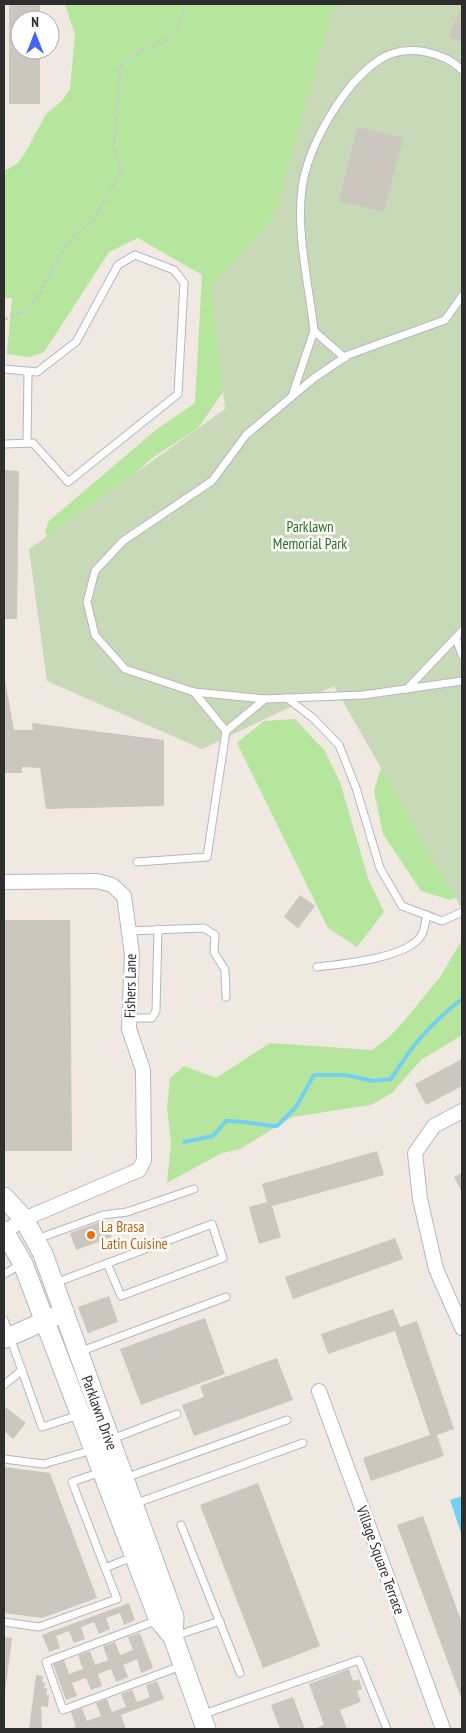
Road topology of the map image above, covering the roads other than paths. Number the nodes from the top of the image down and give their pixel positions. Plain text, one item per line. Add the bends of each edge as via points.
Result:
1 (462, 70) edge
2 (462, 296) edge
3 (314, 331) junction
4 (345, 358) junction
5 (4, 370) edge
6 (28, 371) junction
7 (292, 396) junction
8 (27, 443) junction
9 (4, 444) edge
10 (462, 631) edge
11 (456, 638) junction
12 (462, 655) edge
13 (462, 681) edge
14 (407, 689) junction
15 (194, 692) junction
16 (287, 698) junction
17 (265, 699) junction
18 (226, 731) junction
19 (138, 862) dead end
20 (4, 882) edge
21 (462, 912) edge
22 (427, 915) junction
23 (158, 929) junction
24 (128, 931) junction
25 (317, 967) dead end
26 (226, 996) dead end
27 (129, 1018) junction
28 (462, 1111) edge
29 (194, 1189) dead end
30 (4, 1197) edge
31 (24, 1219) junction
32 (4, 1231) edge
33 (37, 1239) junction
34 (108, 1263) junction
35 (23, 1264) junction
36 (4, 1274) edge
37 (54, 1284) junction
38 (226, 1298) dead end
39 (64, 1312) junction
40 (43, 1320) junction
41 (462, 1328) edge
42 (6, 1332) edge
43 (79, 1352) junction
44 (22, 1370) junction
45 (4, 1384) edge
46 (319, 1392) dead end
47 (177, 1414) dead end
48 (79, 1415) junction
49 (287, 1420) dead end
50 (110, 1440) junction
51 (303, 1443) dead end
52 (92, 1450) junction
53 (4, 1459) edge
54 (101, 1472) junction
55 (124, 1478) junction
56 (134, 1504) junction
57 (181, 1525) dead end
58 (136, 1556) junction
59 (105, 1568) junction
60 (159, 1620) junction
61 (220, 1621) junction
62 (4, 1622) edge
63 (173, 1637) junction
64 (183, 1665) junction
65 (240, 1672) dead end
66 (204, 1722) edge
67 (387, 1729) edge
68 (443, 1729) edge

1 - 3 lane via 444,57 417,51 392,54 378,61 356,80 316,141 302,186 301,208
2 - 4 lane via 445,320
3 - 4 lane
3 - 7 lane
4 - 7 lane
5 - 6 lane
6 - 8 lane
6 - 8 lane via 37,372 76,342 118,265 135,255 174,270 184,283 178,394 68,482 34,443
7 - 15 lane via 246,436 212,482 123,540 95,571 88,602 95,635 124,668
8 - 9 lane
10 - 11 lane
11 - 12 lane
11 - 14 lane
13 - 14 lane
14 - 16 lane via 363,695
15 - 17 lane
15 - 18 lane
16 - 17 lane
16 - 22 lane via 313,718 339,745 356,788 380,868 402,906
17 - 18 lane
18 - 19 lane via 207,856
20 - 24 street, Fishers Lane via 97,881 112,885 124,896
21 - 22 lane via 442,921
22 - 25 lane via 422,935 415,942 384,957
23 - 24 lane
23 - 26 lane via 204,928 214,935 214,952 225,970
23 - 27 lane via 156,1011 152,1018
24 - 27 street, Fishers Lane via 132,954
27 - 31 street, Fishers Lane via 129,1029 143,1070 144,1160 139,1170
28 - 41 street via 434,1126 415,1153 420,1199 436,1269
29 - 33 lane via 127,1212 103,1215
30 - 31 main road, Parklawn Drive
31 - 32 street, Fishers Lane
31 - 33 main road, Parklawn Drive
32 - 35 main road, Parklawn Drive
33 - 37 main road, Parklawn Drive
34 - 34 lane via 212,1224 223,1258 120,1296
34 - 37 lane
35 - 36 lane
35 - 40 main road, Parklawn Drive
37 - 39 main road, Parklawn Drive
38 - 43 lane
39 - 40 street
39 - 43 main road, Parklawn Drive
40 - 42 street
40 - 48 main road, Parklawn Drive
42 - 44 lane
43 - 50 main road, Parklawn Drive
44 - 45 lane
44 - 48 lane via 42,1427
46 - 68 street, Village Square Terrace
47 - 50 lane
48 - 52 main road, Parklawn Drive
49 - 55 lane
50 - 55 main road, Parklawn Drive
51 - 56 lane
52 - 53 lane via 44,1464
52 - 54 main road, Parklawn Drive
54 - 58 main road, Parklawn Drive
54 - 59 lane via 72,1482
55 - 56 main road, Parklawn Drive
56 - 63 main road, Parklawn Drive via 174,1617
57 - 61 lane
58 - 59 lane
58 - 60 main road, Parklawn Drive
59 - 62 lane via 117,1599 39,1626
60 - 63 main road, Parklawn Drive
60 - 64 lane via 46,1662 63,1710
61 - 63 lane
61 - 65 lane
63 - 64 main road, Parklawn Drive
64 - 66 main road, Parklawn Drive
66 - 67 lane via 359,1660

